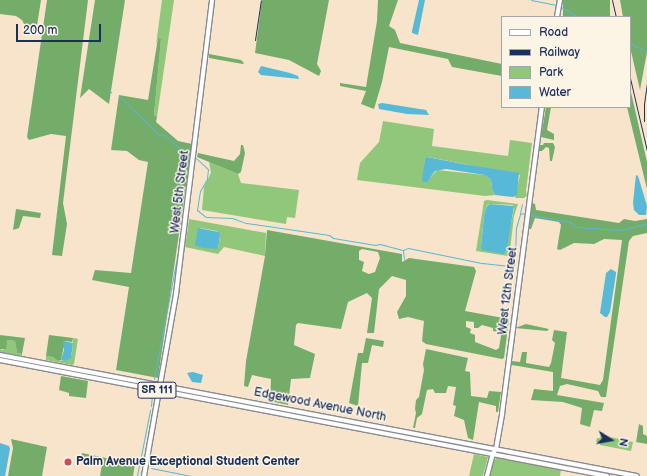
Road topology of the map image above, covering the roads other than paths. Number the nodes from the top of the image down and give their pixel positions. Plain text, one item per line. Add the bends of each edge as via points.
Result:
1 (212, 0) edge
2 (560, 0) edge
3 (557, 16) edge
4 (542, 108) edge
5 (0, 355) edge
6 (0, 360) edge
7 (161, 385) junction
8 (160, 391) junction
9 (496, 449) junction
10 (493, 454) junction
11 (144, 476) edge
12 (487, 476) edge
13 (607, 476) edge
14 (637, 476) edge

1 - 7 street, West 5th Street via 182,251
2 - 3 street
4 - 9 street, West 12th Street
5 - 7 main road, Edgewood Avenue North / SR 111
6 - 8 main road, Edgewood Avenue North / SR 111
7 - 8 street, West 5th Street
7 - 9 main road, Edgewood Avenue North / SR 111
8 - 10 main road, Edgewood Avenue North / SR 111
8 - 11 street, West 5th Street
9 - 10 street, West 12th Street
9 - 14 main road, Edgewood Avenue North / SR 111
10 - 12 street, West 12th Street
10 - 13 main road, Edgewood Avenue North / SR 111

